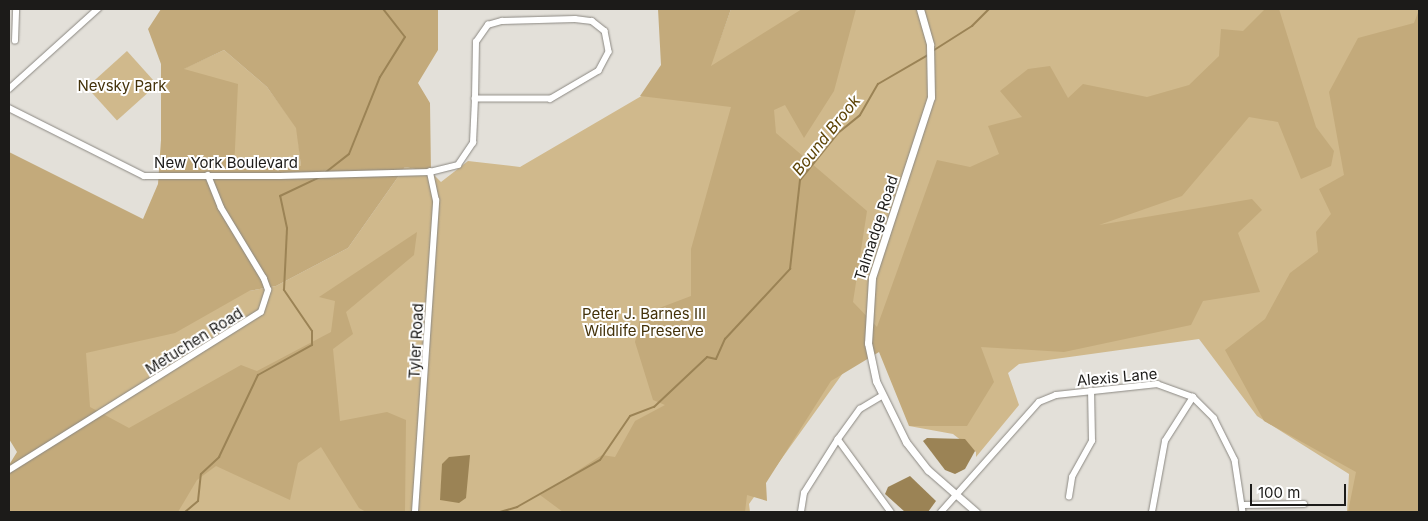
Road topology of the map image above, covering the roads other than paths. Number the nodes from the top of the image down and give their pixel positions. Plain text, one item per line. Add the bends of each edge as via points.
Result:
1 (16, 9) edge
2 (88, 9) edge
3 (98, 9) edge
4 (920, 9) edge
5 (88, 19) junction
6 (15, 41) dead end
7 (9, 89) edge
8 (475, 99) junction
9 (9, 108) edge
10 (430, 172) junction
11 (208, 176) junction
12 (1091, 391) junction
13 (882, 396) junction
14 (1193, 397) junction
15 (838, 440) junction
16 (9, 470) edge
17 (955, 497) junction
18 (1068, 497) dead end
19 (1304, 504) dead end
20 (1244, 505) junction
21 (415, 512) edge
22 (801, 512) edge
23 (891, 512) edge
24 (941, 512) edge
25 (976, 512) edge
26 (1152, 512) edge
27 (1243, 512) edge

1 - 6 street
2 - 5 street
3 - 5 street
4 - 13 street, Talmadge Road via 932,70 928,115 872,278 868,343
5 - 7 street
8 - 8 street, New York Boulevard via 474,51 479,36 488,26 502,20 584,19 605,30 610,44 603,66 563,93 544,100
8 - 10 street, New York Boulevard via 470,153 458,165
9 - 11 street, New York Boulevard via 144,176
10 - 11 street, New York Boulevard
10 - 21 street, Tyler Road via 436,201
11 - 16 street, Metuchen Road via 221,208 264,279 268,290 261,312
12 - 14 street, Alexis Lane via 1158,384
12 - 17 street, Alexis Lane via 1056,394 1038,402
12 - 18 street via 1092,441 1072,477
13 - 15 street via 860,409
13 - 17 street, Talmadge Road via 914,455
14 - 20 street, Alexis Lane via 1214,418 1229,446
14 - 26 street via 1165,441
15 - 22 street via 804,493
15 - 23 street
17 - 24 street, Alexis Lane
17 - 25 street, Talmadge Road
19 - 20 street
20 - 27 street, Alexis Lane

